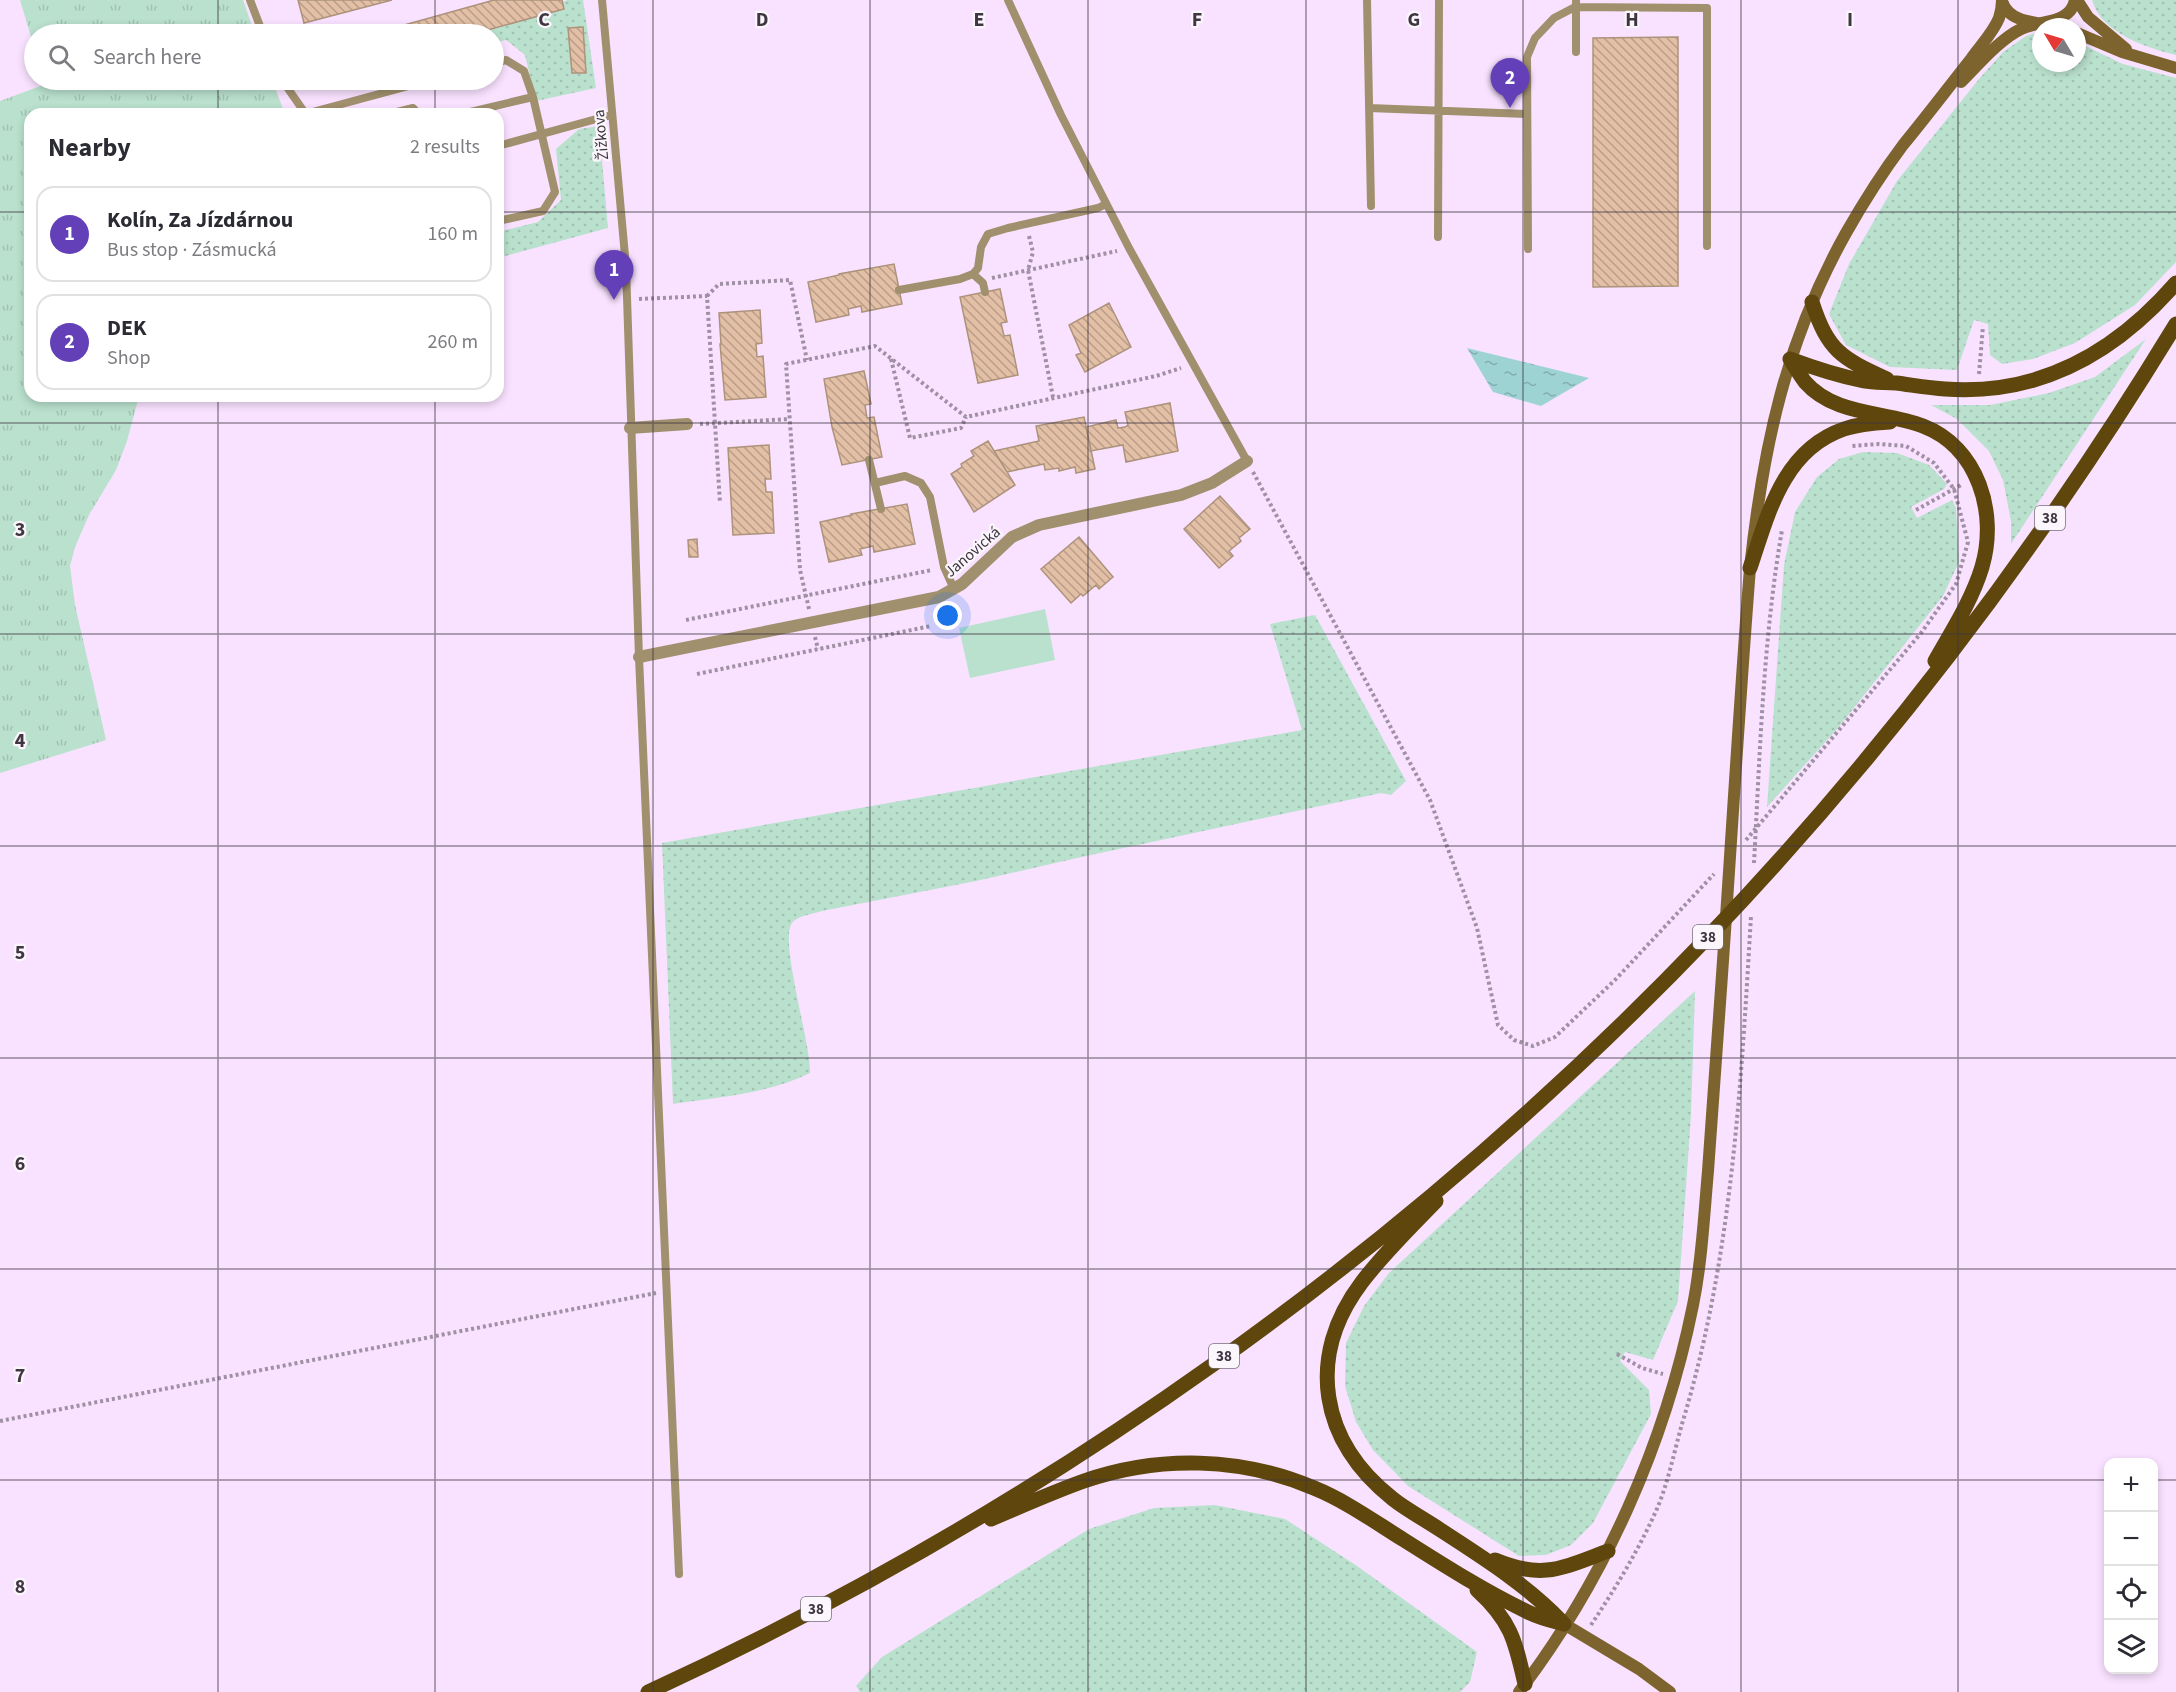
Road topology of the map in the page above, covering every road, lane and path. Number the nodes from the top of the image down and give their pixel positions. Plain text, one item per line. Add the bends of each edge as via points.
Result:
1 (250, 0) edge
2 (602, 0) edge
3 (1008, 0) edge
4 (1367, 0) edge
5 (1439, 0) edge
6 (2002, 0) edge
7 (2076, 0) edge
8 (1575, 4) edge
9 (2059, 18) edge
10 (2032, 21) edge
11 (259, 24) edge
12 (2032, 25) edge
13 (2086, 37) edge
14 (1576, 52) dead end
15 (2146, 59) junction
16 (504, 60) edge
17 (2176, 68) edge
18 (289, 90) edge
19 (394, 90) edge
20 (533, 97) junction
21 (1934, 107) junction
22 (301, 108) edge
23 (327, 108) edge
24 (487, 108) edge
25 (1369, 108) junction
26 (1439, 111) junction
27 (1527, 114) junction
28 (611, 115) junction
29 (542, 135) junction
30 (504, 144) edge
31 (1106, 204) junction
32 (1371, 206) dead end
33 (504, 220) edge
34 (1026, 224) junction
35 (1438, 237) dead end
36 (1707, 246) dead end
37 (1129, 248) junction
38 (1528, 249) dead end
39 (1028, 270) junction
40 (974, 274) junction
41 (983, 283) junction
42 (2176, 283) edge
43 (899, 291) dead end
44 (985, 292) dead end
45 (707, 296) junction
46 (627, 299) junction
47 (1812, 302) junction
48 (2176, 324) edge
49 (1983, 326) dead end
50 (891, 358) junction
51 (1790, 359) junction
52 (807, 360) junction
53 (1193, 364) junction
54 (1895, 382) junction
55 (1977, 390) junction
56 (1053, 397) junction
57 (966, 417) junction
58 (790, 419) junction
59 (1904, 420) junction
60 (715, 423) junction
61 (687, 424) joint
62 (630, 428) junction
63 (1846, 447) dead end
64 (869, 460) dead end
65 (1247, 461) junction
66 (1977, 477) junction
67 (874, 483) junction
68 (1954, 489) junction
69 (720, 503) dead end
70 (881, 509) dead end
71 (1916, 510) dead end
72 (1785, 522) dead end
73 (944, 567) junction
74 (1750, 568) junction
75 (954, 589) junction
76 (806, 596) junction
77 (686, 620) dead end
78 (812, 623) junction
79 (931, 626) dead end
80 (818, 649) junction
81 (639, 657) junction
82 (697, 674) dead end
83 (1912, 702) junction
84 (1759, 769) dead end
85 (1746, 841) dead end
86 (1721, 867) dead end
87 (1484, 1151) junction
88 (666, 1291) junction
89 (1617, 1354) dead end
90 (1675, 1378) junction
91 (0, 1421) edge
92 (947, 1537) junction
93 (1473, 1551) junction
94 (1608, 1551) junction
95 (679, 1574) dead end
96 (1459, 1574) junction
97 (1564, 1624) junction
98 (1522, 1688) edge
99 (648, 1692) edge
100 (1670, 1692) edge

1 - 11 lane
2 - 28 lane, Žižkova
3 - 31 lane
4 - 25 lane
5 - 26 lane
6 - 10 main road via 2017,18
6 - 21 main road via 1996,23
7 - 9 main road via 2068,14
7 - 15 main road via 2098,28
8 - 14 lane
8 - 27 lane via 1554,18 1536,38 1527,57
8 - 36 lane via 1707,8
12 - 21 main road via 2014,33
13 - 15 main road
15 - 17 main road
16 - 20 lane via 524,71
18 - 22 lane
19 - 23 lane
20 - 24 lane
20 - 29 lane
21 - 47 main road via 1870,192
25 - 26 lane
25 - 32 lane
26 - 27 lane
26 - 35 lane
27 - 38 lane
28 - 29 lane
28 - 46 lane, Žižkova
29 - 30 lane
29 - 33 lane via 555,192 543,211
31 - 34 lane
31 - 37 lane
34 - 39 path via 1034,252
34 - 40 lane via 988,234
37 - 39 path
37 - 53 lane
39 - 41 path
39 - 56 path
40 - 41 lane
40 - 43 lane
41 - 44 lane
42 - 55 main road via 2137,323 2085,360 2039,379
45 - 46 path
45 - 52 path via 719,284 790,280
45 - 60 path
46 - 62 lane, Žižkova
47 - 51 main road
47 - 54 main road via 1834,348 1857,365
48 - 83 main road, 38 via 2055,511
49 - 55 path
50 - 52 path via 875,346
50 - 57 path
50 - 57 path via 910,438 961,428
51 - 54 main road via 1865,381
51 - 59 main road, 38 via 1806,382 1828,399
51 - 74 main road via 1767,443
52 - 58 path via 786,364
53 - 56 path via 1156,376
53 - 65 lane
54 - 55 main road via 1946,390
56 - 57 path
58 - 60 path
58 - 76 path
59 - 66 main road, 38 via 1945,438 1964,455
59 - 74 main road via 1842,430 1809,450 1778,490
60 - 61 path
60 - 69 path
61 - 62 street
62 - 81 lane, Žižkova
63 - 68 path via 1906,446 1934,463
64 - 67 lane
65 - 75 street, Janovická via 1212,483 1181,495 1039,525 1012,537
65 - 86 path via 1430,800 1477,928 1498,1025 1514,1040 1533,1046 1555,1037 1615,980
66 - 68 path
66 - 83 main road, 38 via 1988,529 1982,568 1962,613
67 - 70 lane
67 - 73 lane via 905,476 921,483 930,496
68 - 71 path
68 - 85 path via 1968,542 1956,584 1921,633
72 - 84 path via 1773,586
73 - 75 lane
73 - 76 path
74 - 90 main road via 1702,1240 1693,1304
75 - 78 street, Janovická via 939,597
76 - 77 path
76 - 78 path
78 - 80 path
78 - 81 street, Janovická
79 - 80 path
80 - 82 path
81 - 88 lane, Žižkova
83 - 87 main road, 38 via 1835,797 1707,939
87 - 92 main road, 38 via 1277,1319 1119,1430
87 - 93 main road, 38 via 1356,1291 1334,1338 1327,1387 1334,1422 1358,1465 1393,1499
88 - 91 path
88 - 95 lane, Žižkova
89 - 90 path via 1642,1368
90 - 94 main road via 1654,1444
92 - 96 main road, 38 via 1084,1481 1154,1465 1193,1462 1251,1468 1316,1488
92 - 99 main road, 38 via 765,1636
93 - 94 main road via 1517,1568 1540,1571
93 - 97 main road, 38 via 1541,1599
94 - 97 main road
96 - 97 main road, 38 via 1532,1614
96 - 98 main road via 1501,1614 1517,1648
97 - 98 main road
97 - 100 main road

